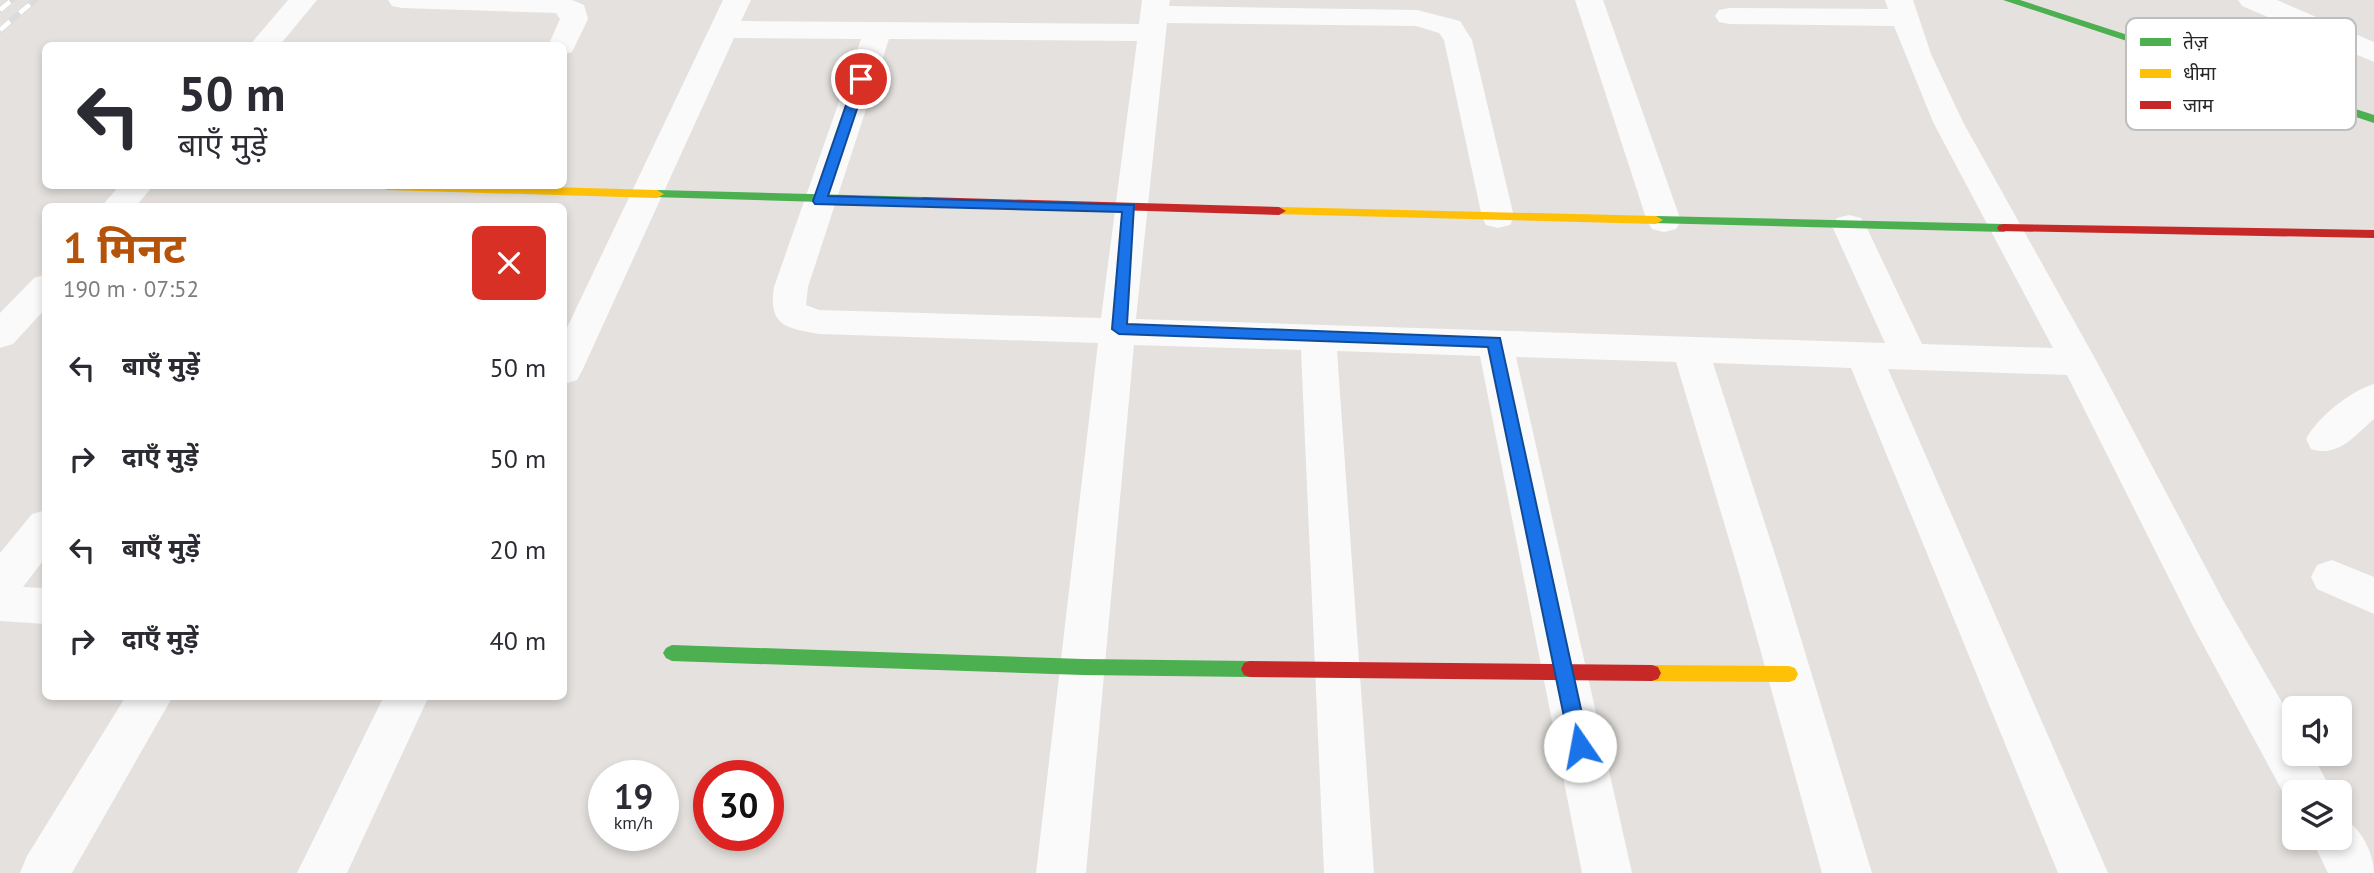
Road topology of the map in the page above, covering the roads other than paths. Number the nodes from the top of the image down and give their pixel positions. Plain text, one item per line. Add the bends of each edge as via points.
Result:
1 (303, 0) edge
2 (402, 0) edge
3 (737, 0) edge
4 (1589, 0) edge
5 (2009, 0) edge
6 (2264, 2) edge
7 (1902, 9) edge
8 (1155, 16) edge
9 (1729, 16) dead end
10 (2300, 18) edge
11 (724, 29) junction
12 (877, 31) junction
13 (2126, 38) edge
14 (2356, 39) edge
15 (2374, 41) edge
16 (266, 42) edge
17 (564, 42) edge
18 (2356, 44) edge
19 (2374, 53) edge
20 (2356, 113) edge
21 (2374, 119) edge
22 (134, 189) edge
23 (498, 189) edge
24 (645, 193) junction
25 (820, 201) junction
26 (121, 203) edge
27 (1130, 208) junction
28 (1498, 217) junction
29 (1664, 221) junction
30 (1849, 226) junction
31 (2006, 230) junction
32 (2374, 234) edge
33 (41, 297) edge
34 (576, 320) edge
35 (1119, 329) junction
36 (0, 335) edge
37 (1318, 336) junction
38 (1495, 342) junction
39 (1690, 349) junction
40 (1864, 355) junction
41 (1909, 356) junction
42 (567, 358) edge
43 (2079, 362) junction
44 (2374, 398) edge
45 (2325, 439) dead end
46 (42, 531) edge
47 (2332, 578) dead end
48 (0, 584) edge
49 (2374, 596) edge
50 (0, 603) edge
51 (42, 606) edge
52 (672, 653) dead end
53 (1083, 667) junction
54 (1338, 670) junction
55 (1563, 670) junction
56 (1789, 674) junction
57 (149, 700) edge
58 (405, 700) edge
59 (2302, 780) edge
60 (2341, 850) edge
61 (45, 873) edge
62 (322, 873) edge
63 (1061, 873) edge
64 (1349, 873) edge
65 (1607, 873) edge
66 (1847, 873) edge
67 (2083, 873) edge
68 (2354, 873) edge

1 - 16 street
2 - 17 street via 560,5 573,11 574,19
3 - 11 street
4 - 29 street
5 - 13 street
6 - 10 street
7 - 9 street
7 - 31 street via 1948,122
8 - 12 street
8 - 27 street
8 - 28 street via 1417,18 1450,27 1458,40
11 - 12 street
11 - 24 street
12 - 25 street
14 - 15 street
18 - 19 street
20 - 21 street
22 - 26 street
23 - 24 street
24 - 25 street
24 - 34 street
25 - 27 street
25 - 35 street via 791,288 788,307 798,318
27 - 28 street
27 - 35 street
28 - 29 street
29 - 30 street
30 - 31 street
30 - 41 street
31 - 32 street
31 - 43 street
33 - 36 street
34 - 42 street
35 - 37 street
35 - 53 street
37 - 38 street
37 - 54 street
38 - 39 street
38 - 55 street
39 - 40 street
39 - 56 street
40 - 41 street
40 - 67 street
41 - 43 street
43 - 59 street via 2209,615
44 - 45 street
46 - 48 street
47 - 49 street
50 - 51 street
52 - 53 street
53 - 54 street
53 - 63 street
54 - 55 street
54 - 64 street
55 - 56 street
55 - 65 street
56 - 66 street
57 - 61 street
58 - 62 street
60 - 68 street

